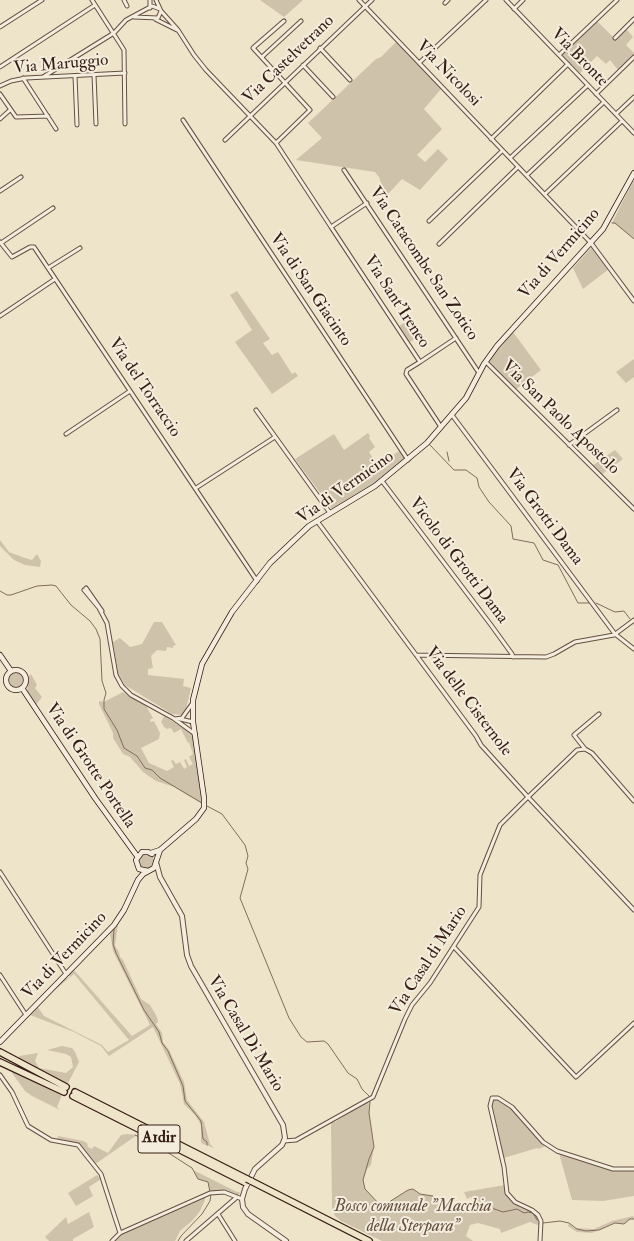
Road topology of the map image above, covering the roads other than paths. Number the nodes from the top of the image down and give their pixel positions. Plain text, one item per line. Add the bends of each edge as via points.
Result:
1 (42, 0) edge
2 (92, 0) edge
3 (124, 0) edge
4 (150, 0) edge
5 (156, 0) edge
6 (359, 0) edge
7 (372, 0) edge
8 (448, 0) edge
9 (486, 0) edge
10 (506, 0) edge
11 (523, 0) edge
12 (617, 0) edge
13 (445, 3) dead end
14 (95, 5) junction
15 (127, 6) dead end
16 (365, 7) junction
17 (149, 9) junction
18 (514, 9) junction
19 (160, 10) junction
20 (132, 17) junction
21 (154, 19) junction
22 (634, 19) edge
23 (284, 21) dead end
24 (301, 21) dead end
25 (0, 27) edge
26 (180, 32) junction
27 (114, 33) junction
28 (615, 38) dead end
29 (320, 48) junction
30 (559, 55) junction
31 (262, 57) junction
32 (634, 57) edge
33 (419, 63) junction
34 (568, 64) junction
35 (303, 65) junction
36 (0, 67) edge
37 (125, 73) junction
38 (94, 75) junction
39 (75, 76) junction
40 (43, 77) junction
41 (23, 78) junction
42 (350, 80) dead end
43 (285, 82) junction
44 (588, 85) junction
45 (0, 86) edge
46 (0, 94) edge
47 (596, 94) junction
48 (333, 97) dead end
49 (634, 97) edge
50 (604, 102) junction
51 (10, 110) junction
52 (616, 114) junction
53 (48, 116) junction
54 (250, 116) junction
55 (0, 119) edge
56 (183, 120) dead end
57 (622, 120) junction
58 (96, 124) dead end
59 (125, 124) dead end
60 (77, 125) dead end
61 (56, 129) dead end
62 (634, 133) edge
63 (491, 139) junction
64 (225, 140) dead end
65 (276, 143) junction
66 (502, 151) junction
67 (510, 158) junction
68 (518, 166) junction
69 (344, 170) dead end
70 (634, 173) edge
71 (527, 175) junction
72 (21, 177) dead end
73 (632, 180) edge
74 (0, 191) edge
75 (545, 194) junction
76 (367, 203) junction
77 (53, 208) dead end
78 (429, 221) dead end
79 (331, 227) junction
80 (0, 243) edge
81 (591, 243) junction
82 (439, 244) dead end
83 (80, 248) dead end
84 (48, 268) junction
85 (56, 278) junction
86 (634, 301) edge
87 (0, 316) edge
88 (456, 338) junction
89 (420, 362) junction
90 (486, 362) junction
91 (479, 373) junction
92 (130, 391) junction
93 (256, 410) dead end
94 (617, 410) dead end
95 (452, 415) junction
96 (441, 426) junction
97 (66, 434) dead end
98 (275, 437) junction
99 (569, 445) junction
100 (408, 460) junction
101 (382, 481) junction
102 (196, 488) junction
103 (634, 509) edge
104 (330, 513) junction
105 (317, 521) junction
106 (257, 581) junction
107 (85, 589) dead end
108 (634, 620) edge
109 (615, 634) junction
110 (634, 649) edge
111 (0, 655) edge
112 (416, 655) junction
113 (513, 657) junction
114 (11, 671) junction
115 (22, 688) junction
116 (193, 703) junction
117 (599, 714) dead end
118 (173, 718) junction
119 (179, 719) junction
120 (194, 722) junction
121 (183, 725) junction
122 (195, 734) junction
123 (585, 749) junction
124 (528, 797) junction
125 (634, 801) edge
126 (160, 850) junction
127 (151, 853) junction
128 (137, 856) junction
129 (156, 862) junction
130 (137, 866) junction
131 (148, 871) junction
132 (0, 872) edge
133 (160, 877) junction
134 (138, 880) junction
135 (634, 910) edge
136 (454, 947) junction
137 (66, 974) junction
138 (0, 975) edge
139 (26, 1015) junction
140 (634, 1022) edge
141 (0, 1042) edge
142 (0, 1052) edge
143 (0, 1062) edge
144 (0, 1075) edge
145 (74, 1094) dead end
146 (284, 1141) junction
147 (634, 1169) edge
148 (248, 1182) junction
149 (240, 1198) junction
150 (218, 1214) junction
151 (120, 1233) junction
152 (112, 1241) edge
153 (186, 1241) edge
154 (235, 1241) edge
155 (286, 1241) edge
156 (361, 1241) edge
157 (369, 1241) edge
158 (540, 1241) edge

1 - 25 street
2 - 14 street
3 - 15 street
4 - 17 street
5 - 19 street, Via Sant'Ireneo
6 - 16 street, Via Nicolosi
7 - 16 street, Via Castelvetrano
8 - 13 street
9 - 33 street
10 - 18 street, Via Bronte
11 - 18 street
12 - 30 street
14 - 27 street
14 - 36 street
16 - 29 street, Via Castelvetrano
16 - 33 street, Via Nicolosi
17 - 19 street via 155,6
17 - 20 street
17 - 21 street via 149,15
18 - 30 street, Via Bronte
19 - 21 street via 160,16
19 - 26 street, Via Sant'Ireneo
20 - 21 street
20 - 27 street via 124,21
21 - 26 street
22 - 28 street
23 - 31 street via 253,48
24 - 31 street
26 - 54 street, Via Sant'Ireneo via 194,55
27 - 37 street via 124,50
27 - 40 street
29 - 35 street, Via Castelvetrano
29 - 42 street
30 - 34 street, Via Bronte
31 - 43 street
32 - 47 street
33 - 63 street, Via Nicolosi
34 - 44 street, Via Bronte
34 - 63 street
35 - 43 street, Via Castelvetrano
35 - 48 street
37 - 38 street, Via Maruggio
37 - 59 street
38 - 39 street, Via Maruggio
38 - 58 street
39 - 40 street, Via Maruggio
39 - 60 street
40 - 41 street, Via Maruggio
41 - 45 street, Via Maruggio
41 - 53 street
43 - 54 street, Via Castelvetrano
43 - 65 street via 310,110
44 - 47 street, Via Bronte
44 - 67 street
46 - 51 street
47 - 50 street, Via Bronte
49 - 52 street
50 - 52 street, Via Bronte
50 - 71 street
51 - 53 street via 16,117
51 - 55 street
52 - 57 street, Via Bronte
53 - 61 street
54 - 64 street, Via Castelvetrano
54 - 65 street, Via Sant'Ireneo
56 - 100 street, Via di San Giacinto
57 - 62 street, Via Bronte
57 - 75 street
63 - 66 street, Via Nicolosi
65 - 79 street, Via Sant'Ireneo
66 - 67 street, Via Nicolosi
66 - 78 street
67 - 68 street, Via Nicolosi
68 - 71 street, Via Nicolosi
68 - 82 street
69 - 76 street, Via Catacombe San Zotico
70 - 73 main road, Via di Vermicino
71 - 75 street, Via Nicolosi
72 - 74 street
73 - 81 main road, Via di Vermicino via 607,223
75 - 81 street, Via Nicolosi
76 - 79 street
76 - 88 street, Via Catacombe San Zotico
77 - 80 street
79 - 89 street, Via Sant'Ireneo
80 - 84 street, Via del Torraccio via 12,258 33,247
81 - 86 street, Via Nicolosi
81 - 90 main road, Via di Vermicino via 499,344
83 - 84 street
84 - 85 street, Via del Torraccio
85 - 87 street
85 - 92 street, Via del Torraccio
88 - 89 street
88 - 91 street, Via Catacombe San Zotico
89 - 96 street, Via Sant'Ireneo via 407,370 406,374
90 - 91 main road, Via di Vermicino
90 - 99 street, Via San Paolo Apostolo
91 - 95 main road, Via di Vermicino via 468,395
92 - 97 street
92 - 102 street, Via del Torraccio
93 - 98 street
94 - 99 street
95 - 96 main road, Via di Vermicino
95 - 109 street, Via Grotti Dama
96 - 100 main road, Via di Vermicino via 425,446
98 - 102 street
98 - 104 street
99 - 103 street, Via San Paolo Apostolo
100 - 101 main road, Via di Vermicino
101 - 104 main road, Via di Vermicino
101 - 113 street, Vicolo di Grotti Dama
102 - 106 street, Via del Torraccio
104 - 105 main road, Via di Vermicino
105 - 106 main road, Via di Vermicino via 273,560
105 - 112 street, Via delle Cisternole
106 - 116 main road, Via di Vermicino via 232,612 209,650 198,674
107 - 118 street via 100,606 104,616 116,675 120,683 131,695
108 - 109 street
109 - 110 street, Via Grotti Dama
109 - 113 street via 574,642 546,657
111 - 114 main road
112 - 113 street
112 - 124 street, Via delle Cisternole via 481,745
114 - 115 main road via 18,670 24,675 26,683
114 - 115 main road via 5,678 7,686 14,691
115 - 128 main road, Via di Grotte Portella via 96,801
116 - 119 street
116 - 120 main road, Via di Vermicino
117 - 123 street via 574,735
118 - 119 street
118 - 121 street
119 - 120 street
120 - 121 street
120 - 122 main road, Via di Vermicino
121 - 122 street
122 - 126 main road, Via di Vermicino via 204,806 198,817
123 - 124 street via 578,750
123 - 125 street via 592,753
124 - 135 street, Via delle Cisternole
124 - 136 street, Via Casal di Mario via 500,825 480,875 479,908
126 - 127 main road, Via di Vermicino
126 - 129 main road
127 - 128 main road via 142,852
127 - 129 main road
128 - 130 main road
129 - 131 main road via 154,868
129 - 133 street, Via Casal Di Mario
130 - 131 main road via 142,871
130 - 134 main road
131 - 133 street via 155,872
131 - 134 main road, Via di Vermicino
132 - 137 street
133 - 146 street, Via Casal Di Mario via 183,918 190,964 281,1120
134 - 137 main road, Via di Vermicino via 116,923
136 - 140 street via 576,1077
136 - 146 street, Via Casal di Mario via 412,1005 373,1097 297,1140
137 - 139 main road, Via di Vermicino
138 - 139 street
139 - 141 main road, Via di Vermicino
142 - 143 highway via 65,1090
144 - 151 street via 12,1092 28,1126 52,1141 78,1145 101,1174
145 - 148 highway, A1dir
146 - 149 street via 280,1148 255,1169
147 - 158 street via 613,1169 561,1153 543,1142 506,1103 498,1098 490,1100 507,1193 515,1202 539,1216
148 - 156 highway, A1dir
148 - 157 highway, A1dir
149 - 150 street
149 - 151 street via 223,1192 210,1193
149 - 155 street via 248,1214
150 - 153 street
150 - 154 street
151 - 152 street

